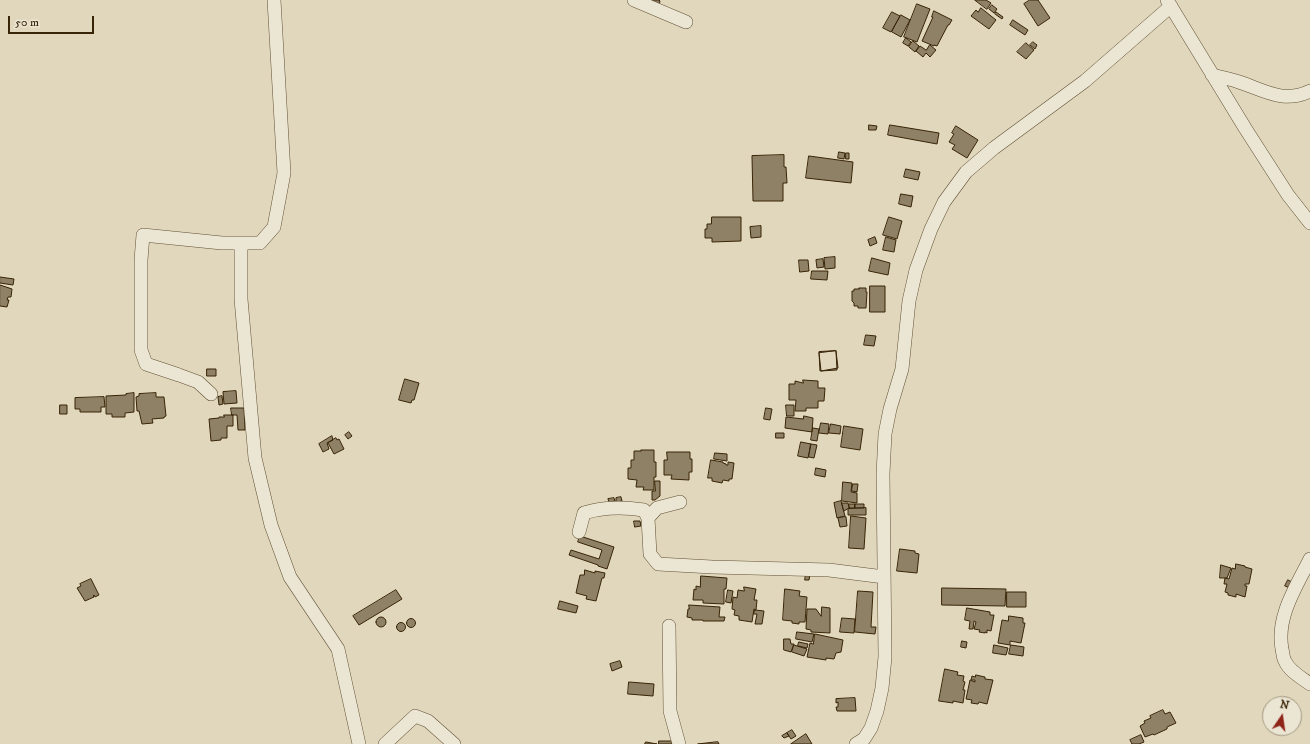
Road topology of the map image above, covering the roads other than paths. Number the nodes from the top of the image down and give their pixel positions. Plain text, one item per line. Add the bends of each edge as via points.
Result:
1 (274, 0) edge
2 (634, 0) edge
3 (1169, 3) edge
4 (686, 22) dead end
5 (1212, 75) junction
6 (1310, 91) edge
7 (1310, 222) edge
8 (242, 243) junction
9 (211, 394) dead end
10 (680, 502) dead end
11 (648, 518) junction
12 (579, 532) dead end
13 (1310, 559) edge
14 (884, 577) junction
15 (669, 626) dead end
16 (1310, 684) edge
17 (359, 744) edge
18 (385, 744) edge
19 (454, 744) edge
20 (679, 744) edge
21 (856, 744) edge

1 - 8 street via 284,173 274,227 260,243
2 - 4 street
3 - 5 street
3 - 14 street via 1085,81 966,172 944,202 916,270 909,301 902,368 885,434
5 - 6 street via 1277,95 1300,96
5 - 7 street via 1288,195
8 - 9 street via 142,235 141,350 146,364 198,382
8 - 17 street via 241,299 255,458 271,525 290,577 338,649
10 - 11 street via 657,508
11 - 12 street via 644,510 598,509 584,512
11 - 14 street via 650,554 658,564 829,570
13 - 16 street via 1286,607 1281,627 1285,662
14 - 21 street via 885,657 882,688 871,728 864,739
15 - 20 street via 670,711
18 - 19 street via 415,716 428,720

